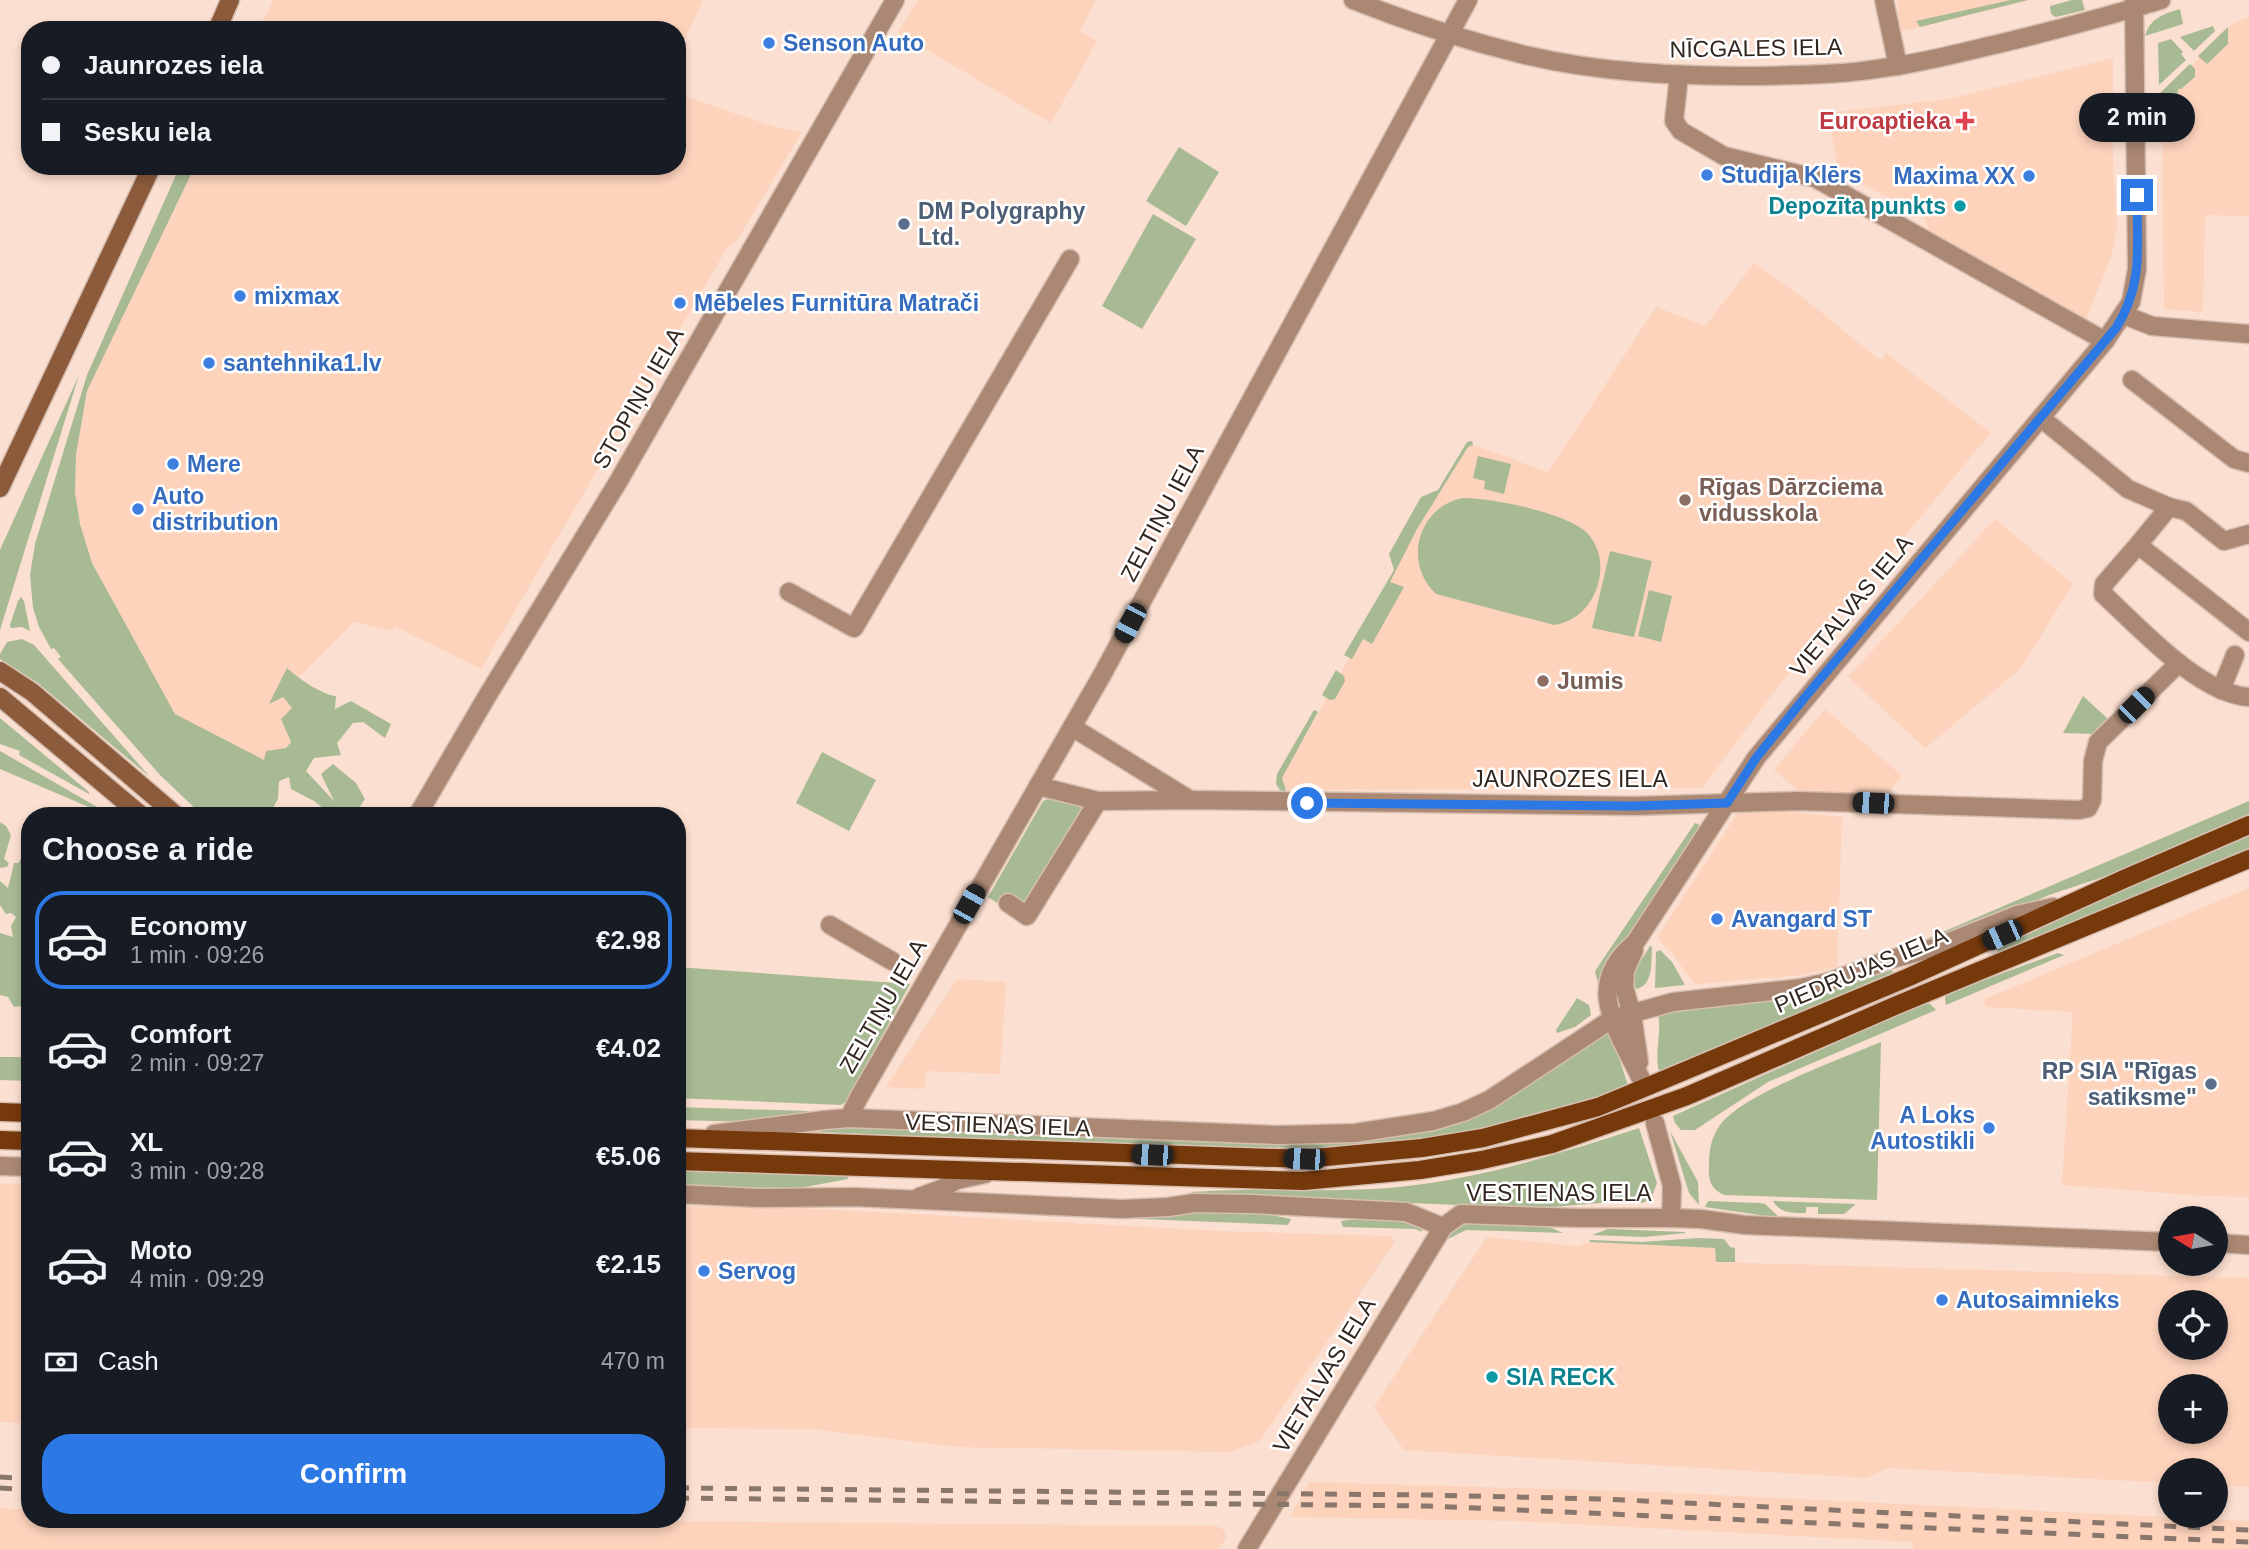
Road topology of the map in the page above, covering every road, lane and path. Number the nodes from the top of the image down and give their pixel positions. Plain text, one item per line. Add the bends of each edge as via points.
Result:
1 (230, 0) edge
2 (895, 0) edge
3 (1353, 0) edge
4 (1468, 0) edge
5 (1884, 0) edge
6 (2161, 0) edge
7 (2134, 4) edge
8 (221, 21) edge
9 (1450, 34) junction
10 (1898, 66) junction
11 (1679, 75) junction
12 (148, 175) edge
13 (1070, 259) dead end
14 (2124, 315) junction
15 (2249, 334) edge
16 (2105, 341) junction
17 (2132, 380) dead end
18 (2041, 418) junction
19 (2249, 463) edge
20 (0, 488) edge
21 (2169, 506) junction
22 (2249, 531) edge
23 (2138, 545) junction
24 (789, 593) dead end
25 (2243, 640) edge
26 (2179, 663) junction
27 (0, 671) edge
28 (2221, 690) junction
29 (0, 697) edge
30 (2249, 697) edge
31 (1072, 727) junction
32 (1038, 786) junction
33 (1190, 800) junction
34 (1098, 801) junction
35 (1727, 803) junction
36 (131, 807) edge
37 (166, 807) edge
38 (422, 807) edge
39 (2249, 825) edge
40 (2249, 859) edge
41 (2077, 901) junction
42 (1007, 903) dead end
43 (830, 925) dead end
44 (1635, 943) junction
45 (892, 961) dead end
46 (1632, 1014) junction
47 (1612, 1019) junction
48 (1644, 1088) joint
49 (0, 1112) edge
50 (21, 1113) edge
51 (1653, 1116) junction
52 (849, 1118) junction
53 (686, 1137) edge
54 (686, 1138) edge
55 (0, 1140) edge
56 (21, 1141) edge
57 (686, 1161) edge
58 (0, 1166) edge
59 (21, 1167) edge
60 (992, 1172) junction
61 (686, 1195) edge
62 (913, 1199) junction
63 (1671, 1218) junction
64 (1443, 1227) junction
65 (2158, 1242) edge
66 (2228, 1244) edge
67 (2249, 1245) edge
68 (1247, 1549) edge

1 - 8 main road
2 - 38 street, STOPIŅU IELA via 618,482
3 - 9 street, NĪCGALES IELA
4 - 9 street, ZELTIŅU IELA
5 - 10 street
6 - 7 street, NĪCGALES IELA
7 - 10 street, NĪCGALES IELA
7 - 14 street, VIETALVAS IELA via 2137,269
9 - 11 street, NĪCGALES IELA via 1525,55
9 - 31 street, ZELTIŅU IELA
10 - 11 street, NĪCGALES IELA via 1787,75
11 - 16 street via 1674,121 1681,131 1724,156 1815,178
12 - 20 main road
13 - 24 street via 854,628
14 - 15 street via 2152,327
14 - 16 street, VIETALVAS IELA
16 - 18 street, VIETALVAS IELA
17 - 19 street via 2234,459
18 - 21 street via 2128,489
18 - 35 street, VIETALVAS IELA via 1806,696
21 - 22 street via 2186,511 2224,541
21 - 23 street
23 - 25 street
23 - 26 street via 2104,584 2103,594
25 - 28 street
26 - 28 street
26 - 35 street, JAUNROZES IELA via 2098,742 2088,808
27 - 37 main road via 32,692
28 - 30 street
29 - 36 main road
31 - 32 street, ZELTIŅU IELA
31 - 33 street
32 - 34 street, JAUNROZES IELA
32 - 52 street, ZELTIŅU IELA
33 - 34 street, JAUNROZES IELA
33 - 35 street, JAUNROZES IELA via 1620,806
34 - 42 street via 1027,916
35 - 44 street, VIETALVAS IELA
39 - 41 main road, PIEDRUJAS IELA
40 - 51 main road, PIEDRUJAS IELA via 1909,1000 1687,1096
41 - 46 street via 2017,915 1828,982 1673,1002
41 - 48 main road, PIEDRUJAS IELA
43 - 45 street
44 - 46 street, VIETALVAS IELA via 1623,978
44 - 47 street, VIETALVAS IELA via 1622,954 1607,982
46 - 47 street
46 - 47 street, VIETALVAS IELA via 1641,1079
47 - 52 street via 1489,1100 1463,1112 1355,1133 1278,1135
48 - 54 main road, VESTIENAS IELA via 1598,1107 1483,1138 1304,1159
49 - 50 main road
51 - 60 main road, VESTIENAS IELA via 1482,1160 1367,1176 1303,1181
51 - 63 street via 1672,1186
52 - 53 street
55 - 56 main road
57 - 60 main road, VESTIENAS IELA
58 - 59 street
60 - 62 street, VESTIENAS IELA via 957,1180
61 - 62 street, VESTIENAS IELA
62 - 64 street, VESTIENAS IELA via 1144,1209 1251,1203 1406,1212
63 - 64 street, VESTIENAS IELA via 1461,1214
63 - 65 street, VESTIENAS IELA
64 - 68 street, VIETALVAS IELA
66 - 67 street

